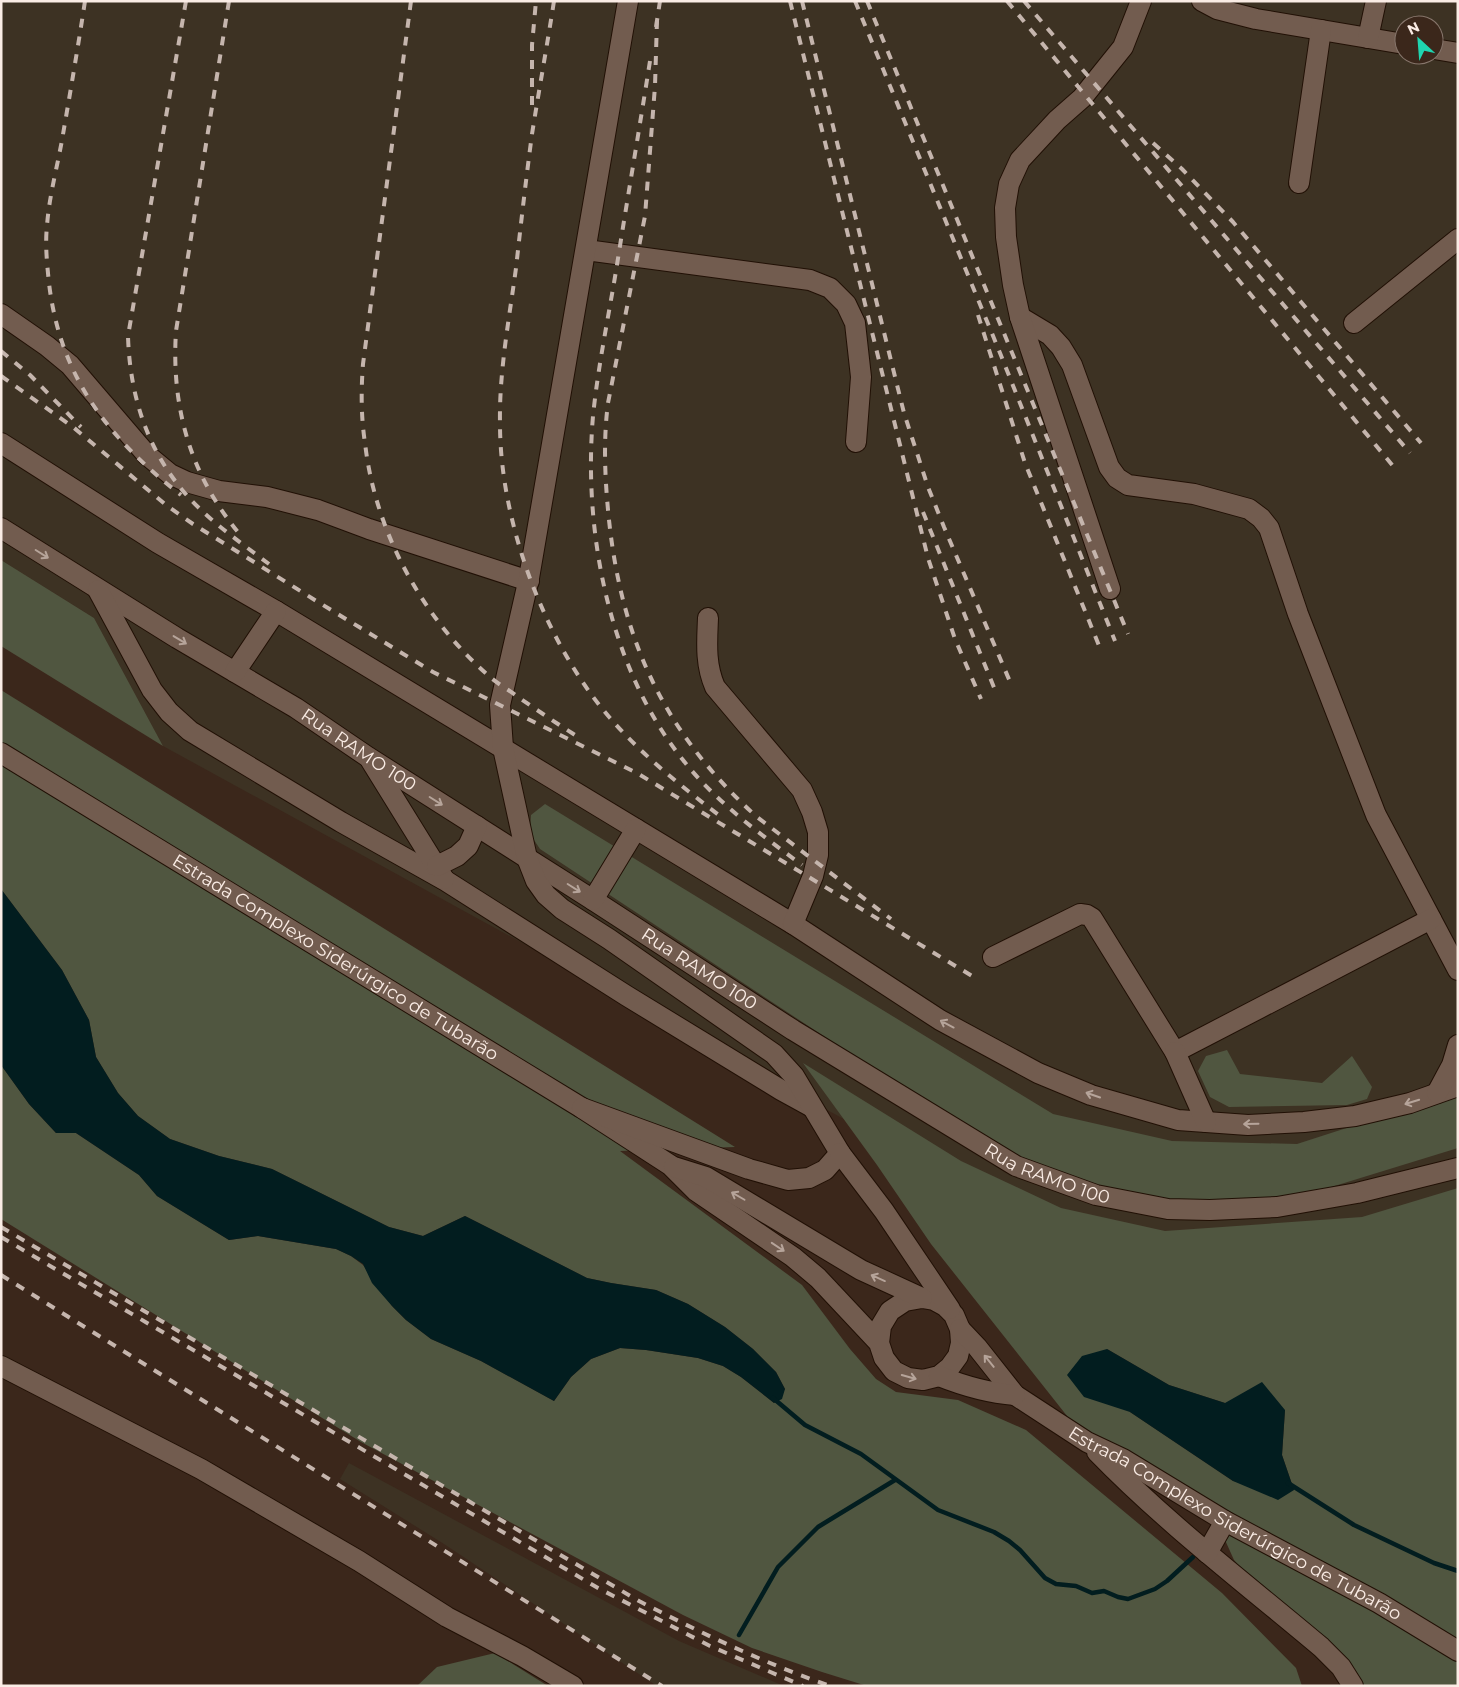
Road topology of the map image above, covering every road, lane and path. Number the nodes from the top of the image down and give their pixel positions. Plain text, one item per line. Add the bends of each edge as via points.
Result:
1 (628, 1) edge
2 (1141, 1) edge
3 (1202, 1) edge
4 (1376, 1) edge
5 (1321, 30) junction
6 (1368, 38) junction
7 (1394, 42) edge
8 (1444, 51) edge
9 (1458, 53) edge
10 (1300, 183) dead end
11 (1458, 239) edge
12 (586, 250) junction
13 (1, 314) edge
14 (1020, 316) junction
15 (1354, 324) dead end
16 (856, 442) dead end
17 (1, 443) edge
18 (1, 528) edge
19 (529, 581) junction
20 (98, 588) junction
21 (1110, 589) dead end
22 (276, 611) junction
23 (708, 618) dead end
24 (234, 672) junction
25 (503, 748) junction
26 (1, 753) edge
27 (368, 757) junction
28 (477, 826) junction
29 (636, 829) junction
30 (527, 858) junction
31 (441, 874) junction
32 (593, 900) junction
33 (1431, 919) junction
34 (793, 924) junction
35 (993, 957) dead end
36 (1458, 970) edge
37 (1458, 1045) edge
38 (1175, 1052) junction
39 (1458, 1086) edge
40 (1437, 1093) junction
41 (813, 1107) junction
42 (582, 1108) junction
43 (1206, 1122) junction
44 (840, 1153) junction
45 (670, 1165) junction
46 (1458, 1168) edge
47 (922, 1298) junction
48 (957, 1322) junction
49 (879, 1343) junction
50 (1, 1366) edge
51 (939, 1376) junction
52 (1015, 1395) junction
53 (1087, 1442) junction
54 (1225, 1521) junction
55 (1207, 1553) junction
56 (1458, 1651) edge
57 (573, 1686) edge
58 (1353, 1686) edge

1 - 12 street
2 - 14 street via 1122,47 1082,98 1020,160 1010,184 1005,208 1006,237
3 - 5 street via 1217,9 1256,19
4 - 6 street
5 - 6 street
5 - 10 street
6 - 7 street
8 - 9 street
11 - 15 street
12 - 16 street via 810,280 830,288 846,304 855,323 861,378
12 - 19 street
13 - 19 street via 70,365 147,455 170,474 219,491 267,497 318,510
14 - 21 street
14 - 33 street via 1050,335 1069,359 1109,466 1118,478 1128,484 1194,494 1249,509 1269,528 1298,614 1376,815
17 - 22 street via 158,543
18 -> 20 street, Rua RAMO 100
19 - 25 street via 500,705
20 -> 24 street, Rua RAMO 100
20 - 31 street via 152,690 190,731 341,822
22 - 24 street
22 - 25 street
23 - 34 street via 706,654 715,686 802,790 818,832 818,855 813,876
24 - 27 street, Rua RAMO 100 via 296,708
25 - 29 street
25 - 30 street
26 - 42 street, Estrada Complexo Siderúrgico de Tubarão
27 -> 28 street, Rua RAMO 100
27 - 31 street
28 - 30 street, Rua RAMO 100
28 - 31 street via 468,846
29 - 32 street
29 - 34 street
30 -> 32 street, Rua RAMO 100
30 - 41 street via 536,882 562,909 774,1054 794,1076
31 - 41 street via 635,1001
32 - 46 street, Rua RAMO 100 via 793,1030 1016,1166 1096,1195 1168,1209 1277,1208 1357,1193
33 - 36 street
33 - 38 street
43 -> 34 street via 1178,1120 1100,1097 1038,1073 940,1020
35 - 38 street via 1080,914 1087,915 1092,918
37 - 40 street via 1452,1065
38 - 43 street
39 - 40 street
40 -> 43 street via 1355,1116 1248,1125
41 - 44 street
42 - 44 street via 788,1180 809,1178 825,1170
42 - 45 street, Estrada Complexo Siderúrgico de Tubarão
44 - 48 street via 884,1211
47 -> 45 street, Estrada Complexo Siderúrgico de Tubarão via 861,1270 706,1178
45 -> 49 street, Estrada Complexo Siderúrgico de Tubarão via 696,1191 793,1257 818,1278
47 - 48 street, Estrada Complexo Siderúrgico de Tubarão via 945,1306
47 - 49 street via 905,1301 890,1311 881,1326
48 - 51 street via 961,1343 958,1356
52 -> 48 street, Estrada Complexo Siderúrgico de Tubarão
49 -> 51 street, Estrada Complexo Siderúrgico de Tubarão via 884,1358 894,1370 908,1378 923,1380
50 - 57 street via 201,1469 359,1561 447,1617
51 - 52 street, Estrada Complexo Siderúrgico de Tubarão via 975,1389
52 - 53 street, Estrada Complexo Siderúrgico de Tubarão
53 - 54 street, Estrada Complexo Siderúrgico de Tubarão via 1123,1459
53 - 55 street via 1127,1483
54 - 55 street
54 - 56 street, Estrada Complexo Siderúrgico de Tubarão via 1379,1603
55 - 58 street via 1321,1647 1341,1667

